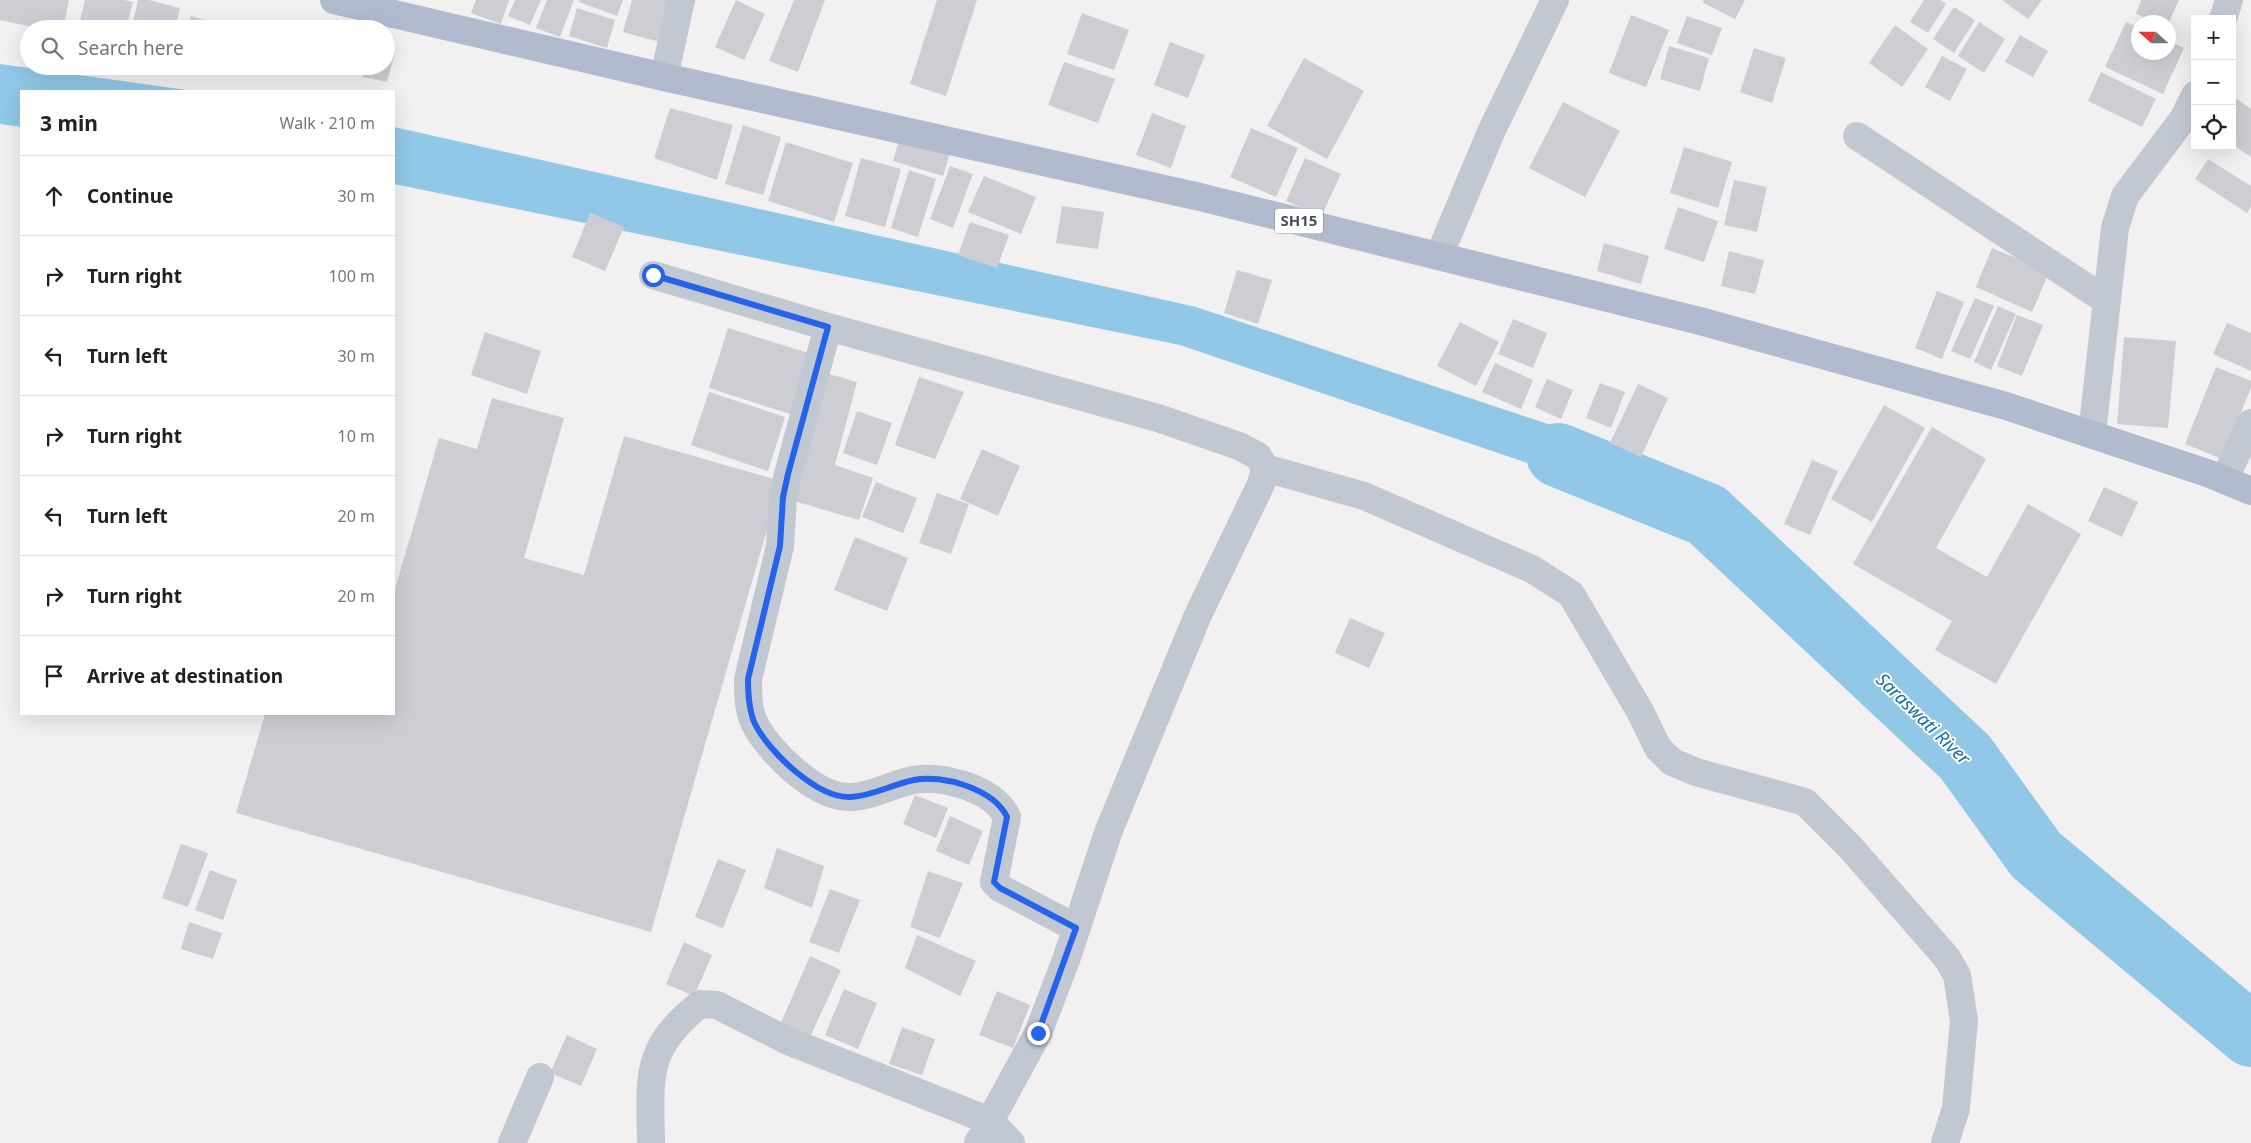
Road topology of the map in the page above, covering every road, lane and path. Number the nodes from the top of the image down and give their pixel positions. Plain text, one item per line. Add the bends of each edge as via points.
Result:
1 (334, 0) edge
2 (681, 0) edge
3 (1555, 0) edge
4 (2229, 0) edge
5 (2225, 15) edge
6 (664, 77) junction
7 (2191, 103) edge
8 (1857, 136) dead end
9 (1439, 256) junction
10 (653, 275) dead end
11 (2107, 301) junction
12 (828, 327) junction
13 (2251, 423) edge
14 (2092, 434) junction
15 (1264, 468) junction
16 (2224, 480) junction
17 (2251, 491) edge
18 (1076, 928) junction
19 (540, 1078) dead end
20 (984, 1132) edge
21 (512, 1143) edge
22 (651, 1143) edge
23 (1012, 1143) edge
24 (1945, 1143) edge

1 - 6 main road, SH15
2 - 6 street
3 - 9 street via 1491,132
4 - 5 street
6 - 9 main road, SH15 via 1200,197
7 - 11 street via 2183,119 2125,196 2115,228
8 - 11 street
9 - 14 main road, SH15 via 1700,321 2006,406
10 - 12 street
11 - 14 street
12 - 15 street via 1158,418 1239,446 1258,456
12 - 18 street via 786,481 780,546 748,679 748,699 755,723 774,753 813,785 833,795 851,798 913,780 932,778 978,790 1003,808 1007,817 994,882
13 - 16 street
14 - 16 main road, SH15
15 - 18 street via 1261,484 1198,615 1109,830
15 - 24 street via 1364,496 1532,569 1571,594 1642,713 1658,748 1672,762 1696,772 1805,802 1889,891 1947,958 1957,975 1964,1021 1956,1108
16 - 17 main road, SH15
18 - 20 street via 1038,1033
19 - 21 street
20 - 22 street via 717,1005 700,1004 680,1020 663,1041 654,1065 650,1091
20 - 23 street

